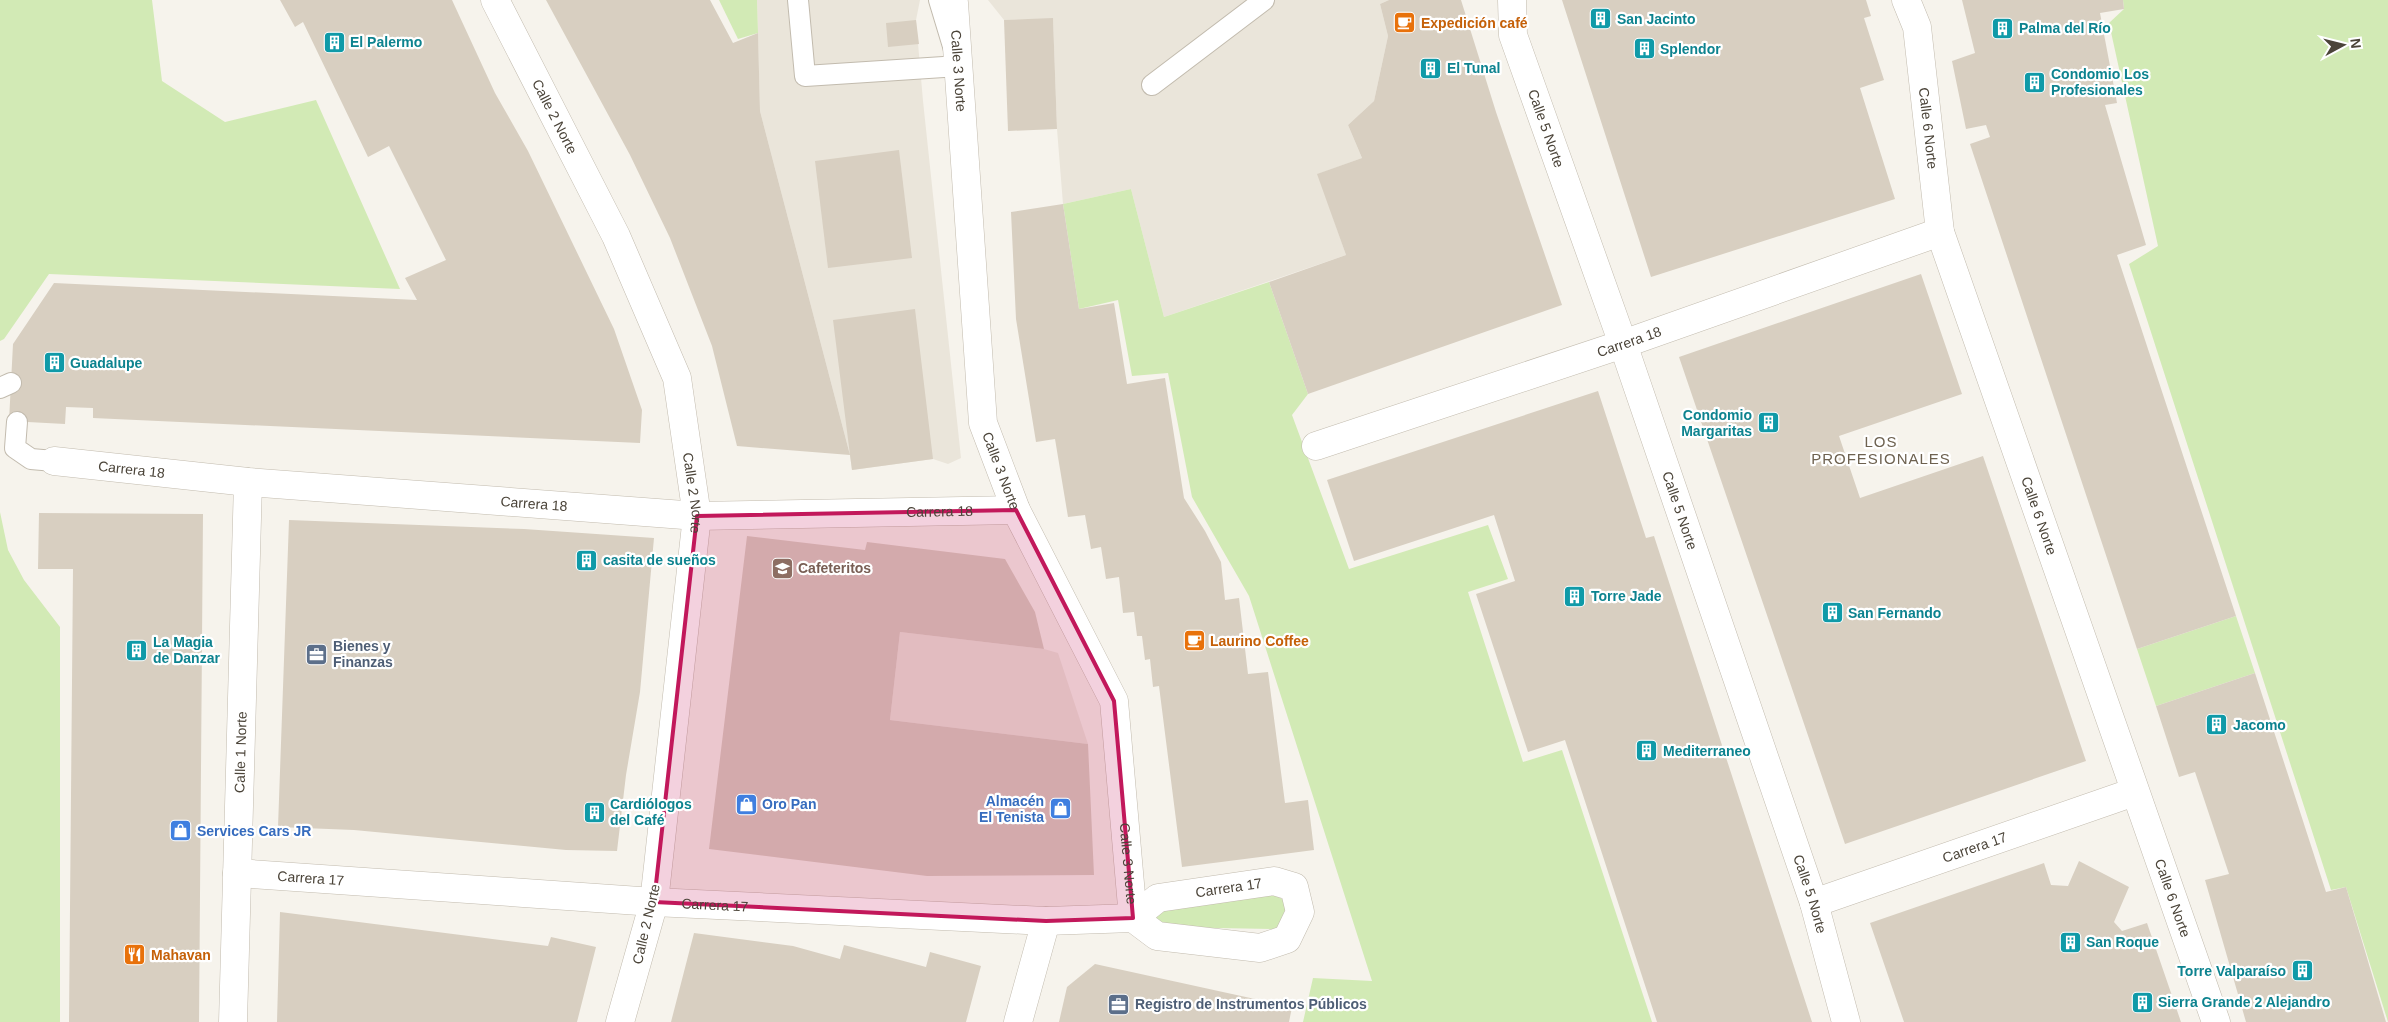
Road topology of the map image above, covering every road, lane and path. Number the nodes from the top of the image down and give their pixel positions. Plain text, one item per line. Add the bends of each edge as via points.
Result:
1 (495, 0) edge
2 (798, 0) edge
3 (1264, 0) edge
4 (1512, 0) edge
5 (1906, 0) edge
6 (947, 1) edge
7 (959, 66) junction
8 (1152, 85) dead end
9 (1940, 232) junction
10 (1623, 344) junction
11 (17, 422) dead end
12 (8, 443) edge
13 (1316, 446) dead end
14 (54, 461) joint
15 (248, 482) junction
16 (1016, 510) junction
17 (697, 516) junction
18 (2134, 792) junction
19 (237, 873) junction
20 (654, 902) junction
21 (1814, 903) junction
22 (1132, 918) junction
23 (1046, 921) junction
24 (233, 1022) edge
25 (620, 1022) edge
26 (1018, 1022) edge
27 (1846, 1022) edge
28 (2216, 1022) edge

1 - 17 street, Calle 2 Norte via 616,236 677,378
2 - 7 lane via 805,76
3 - 8 lane
4 - 10 street, Calle 5 Norte via 1513,35
5 - 9 street, Calle 6 Norte via 1917,27
6 - 7 street, Calle 3 Norte
7 - 16 street, Calle 3 Norte via 982,423
9 - 10 street, Carrera 18
9 - 18 street, Calle 6 Norte
10 - 13 street, Carrera 18
10 - 21 street, Calle 5 Norte
11 - 12 lane
12 - 14 lane via 31,459
14 - 15 street, Carrera 18
15 - 17 street, Carrera 18
15 - 19 street, Calle 1 Norte
16 - 17 street, Carrera 18
16 - 22 street, Calle 3 Norte via 1114,701
17 - 20 street, Calle 2 Norte
18 - 21 street, Carrera 17
18 - 28 street, Calle 6 Norte
19 - 20 street, Carrera 17
19 - 24 street, Calle 1 Norte
20 - 23 street, Carrera 17
20 - 25 street, Calle 2 Norte
21 - 27 street, Calle 5 Norte
22 - 22 street, Carrera 17 via 1158,936 1260,948 1287,939 1300,912 1294,887 1274,881 1158,898
22 - 23 street, Carrera 17
23 - 26 street

